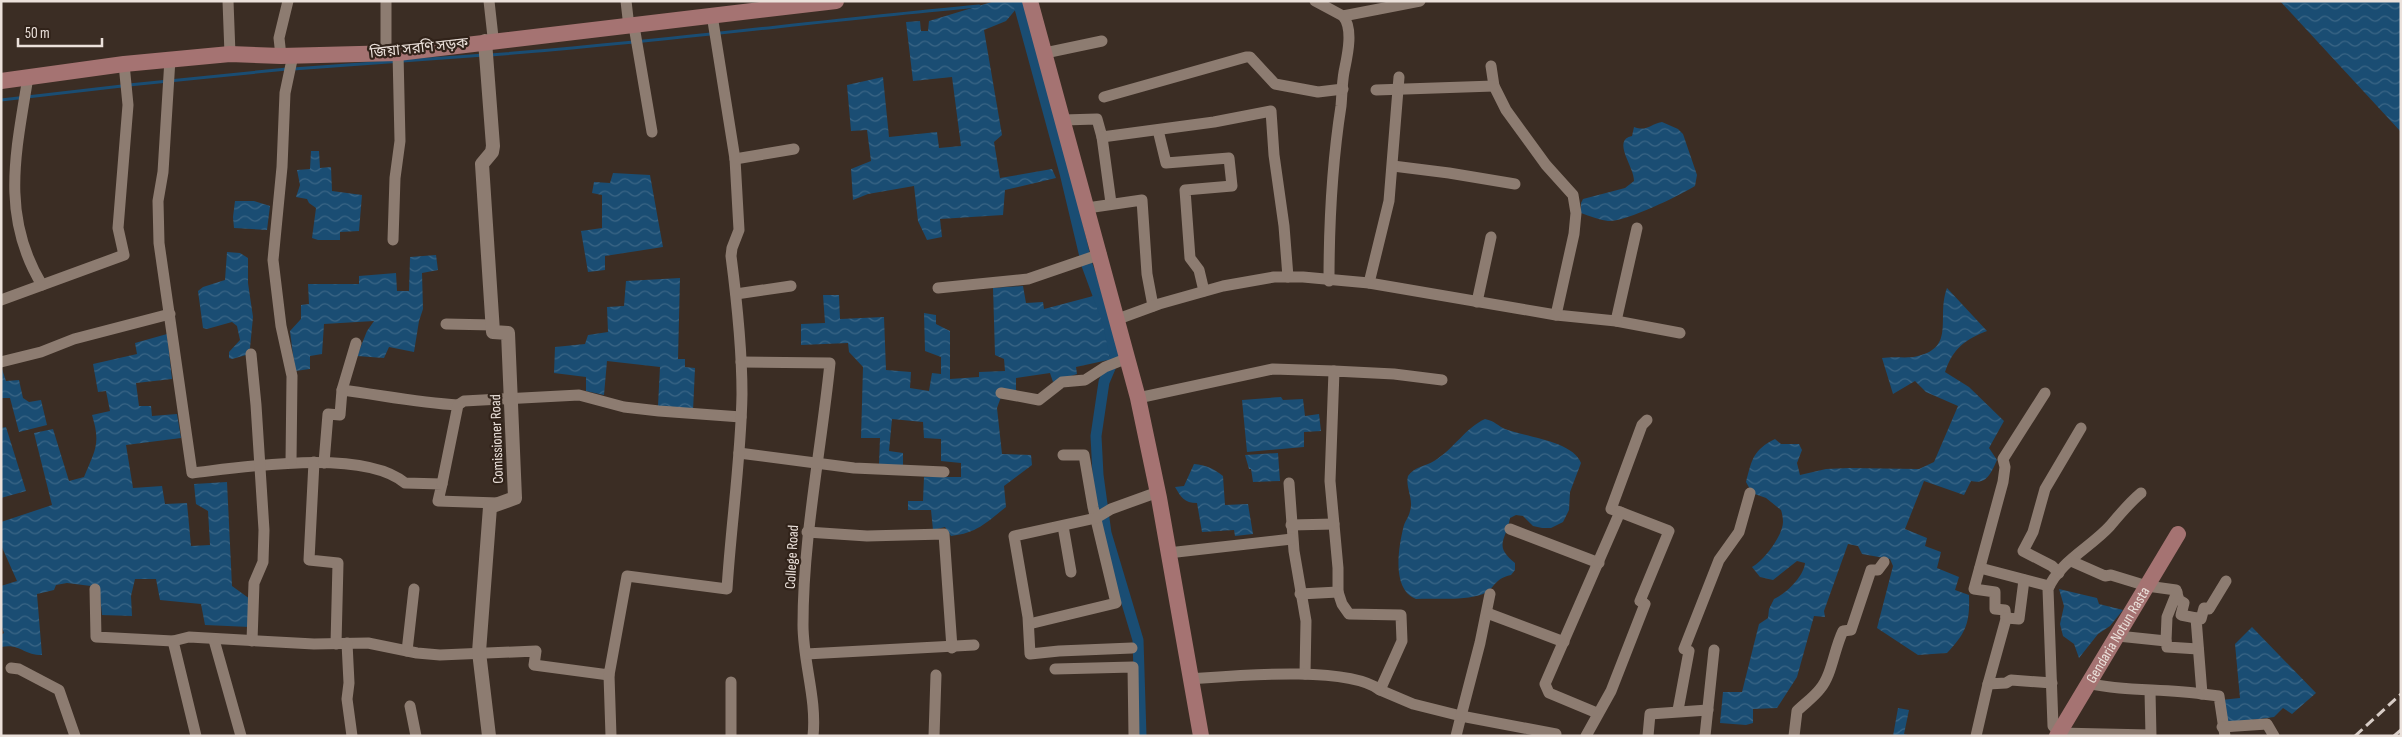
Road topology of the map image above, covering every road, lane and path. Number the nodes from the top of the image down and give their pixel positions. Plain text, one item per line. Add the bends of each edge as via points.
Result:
1 (228, 1) edge
2 (288, 1) edge
3 (386, 1) edge
4 (489, 1) edge
5 (626, 1) edge
6 (836, 1) edge
7 (1030, 1) edge
8 (1315, 1) edge
9 (1420, 1) edge
10 (798, 3) edge
11 (712, 15) junction
12 (1343, 16) junction
13 (632, 27) junction
14 (488, 41) junction
15 (1102, 41) dead end
16 (392, 53) junction
17 (1045, 53) junction
18 (230, 54) junction
19 (287, 55) junction
20 (170, 59) junction
21 (124, 64) junction
22 (1491, 66) dead end
23 (28, 77) junction
24 (1399, 77) dead end
25 (1, 81) edge
26 (1494, 86) junction
27 (1343, 89) junction
28 (1376, 90) dead end
29 (1399, 90) junction
30 (1104, 97) dead end
31 (1063, 120) junction
32 (1158, 130) junction
33 (652, 132) dead end
34 (1102, 137) junction
35 (794, 149) dead end
36 (735, 159) junction
37 (1393, 166) junction
38 (1515, 184) dead end
39 (1111, 203) junction
40 (1087, 208) junction
41 (1637, 228) dead end
42 (1490, 237) dead end
43 (393, 240) dead end
44 (1098, 255) junction
45 (1288, 277) junction
46 (1329, 281) junction
47 (1369, 283) junction
48 (42, 284) junction
49 (790, 286) dead end
50 (938, 288) dead end
51 (1204, 292) junction
52 (736, 294) junction
53 (1, 300) edge
54 (1477, 302) junction
55 (1153, 306) junction
56 (170, 314) junction
57 (1556, 315) junction
58 (1118, 319) junction
59 (1616, 321) junction
60 (446, 324) dead end
61 (493, 325) junction
62 (1680, 332) dead end
63 (356, 342) dead end
64 (251, 354) dead end
65 (1124, 360) junction
66 (1, 362) edge
67 (741, 362) junction
68 (1334, 371) junction
69 (1442, 380) dead end
70 (342, 390) junction
71 (1000, 394) dead end
72 (2046, 394) dead end
73 (1138, 398) junction
74 (512, 400) junction
75 (458, 405) junction
76 (741, 417) junction
77 (1647, 420) dead end
78 (2081, 428) dead end
79 (739, 453) junction
80 (1063, 455) dead end
81 (291, 462) junction
82 (818, 462) junction
83 (319, 463) junction
84 (261, 465) junction
85 (944, 472) dead end
86 (1289, 483) dead end
87 (442, 484) junction
88 (1158, 492) junction
89 (1750, 493) dead end
90 (2142, 493) dead end
91 (502, 503) junction
92 (1620, 512) junction
93 (1096, 518) junction
94 (1334, 524) junction
95 (1291, 525) junction
96 (1063, 526) junction
97 (1510, 529) dead end
98 (807, 532) junction
99 (2178, 534) dead end
100 (1292, 539) junction
101 (1168, 553) junction
102 (2071, 561) junction
103 (1884, 562) dead end
104 (1599, 563) junction
105 (1980, 568) junction
106 (1071, 572) dead end
107 (2058, 573) junction
108 (2024, 580) junction
109 (2226, 582) dead end
110 (2049, 586) junction
111 (2147, 586) junction
112 (94, 588) dead end
113 (414, 590) dead end
114 (1338, 592) junction
115 (2177, 592) junction
116 (1300, 594) junction
117 (1490, 594) dead end
118 (1487, 613) junction
119 (2006, 618) junction
120 (2196, 618) junction
121 (1028, 624) junction
122 (2118, 636) junction
123 (214, 640) junction
124 (173, 641) junction
125 (252, 641) junction
126 (2166, 641) junction
127 (1564, 642) junction
128 (342, 644) junction
129 (974, 645) dead end
130 (952, 648) junction
131 (1132, 648) dead end
132 (2198, 649) junction
133 (1714, 650) dead end
134 (406, 651) junction
135 (479, 652) junction
136 (806, 654) junction
137 (11, 668) dead end
138 (1055, 670) dead end
139 (1305, 674) junction
140 (608, 675) junction
141 (936, 675) dead end
142 (1191, 679) junction
143 (731, 682) dead end
144 (2052, 683) junction
145 (2087, 683) junction
146 (1988, 684) junction
147 (1380, 690) junction
148 (2150, 691) junction
149 (2202, 694) junction
150 (410, 706) dead end
151 (1678, 710) junction
152 (1708, 710) junction
153 (1596, 713) junction
154 (1461, 716) junction
155 (1200, 731) edge
156 (2224, 731) edge
157 (1556, 734) dead end
158 (2058, 734) edge
159 (2129, 735) edge
160 (2150, 735) edge
161 (75, 736) edge
162 (196, 736) edge
163 (241, 736) edge
164 (352, 736) edge
165 (416, 736) edge
166 (489, 736) edge
167 (611, 736) edge
168 (732, 736) edge
169 (813, 736) edge
170 (934, 736) edge
171 (1134, 736) edge
172 (1456, 736) edge
173 (1586, 736) edge
174 (1648, 736) edge
175 (1705, 736) edge
176 (1794, 736) edge
177 (1976, 736) edge
178 (2274, 736) edge

1 - 18 street
2 - 19 street via 279,38
3 - 16 street
4 - 14 street via 493,37
5 - 13 street
6 - 10 main road, জিয়া সরণি সড়ক
7 - 17 main road
8 - 12 street
9 - 12 street
10 - 11 main road, জিয়া সরণি সড়ক
11 - 13 main road, জিয়া সরণি সড়ক
11 - 36 street
12 - 27 street via 1348,40
13 - 14 main road, জিয়া সরণি সড়ক
13 - 33 street
14 - 16 main road, জিয়া সরণি সড়ক
14 - 61 street via 492,152 482,167
15 - 17 street
16 - 19 main road, জিয়া সরণি সড়ক
16 - 43 street via 400,141
17 - 31 main road
18 - 19 main road, জিয়া সরণি সড়ক
18 - 20 main road, জিয়া সরণি সড়ক
19 - 81 street via 274,260 281,326 292,376
20 - 21 main road, জিয়া সরণি সড়ক
20 - 56 street via 163,172 158,201 159,243
21 - 23 main road, জিয়া সরণি সড়ক
21 - 48 street via 128,112 118,228 124,255
22 - 26 street
23 - 25 main road, জিয়া সরণি সড়ক
23 - 48 street via 16,150 14,213 28,263
24 - 29 street
26 - 29 street
26 - 57 street via 1517,127 1573,195 1576,213 1574,234
27 - 30 street via 1318,92 1275,84 1250,57 1246,57
27 - 46 street via 1334,142
28 - 29 street
29 - 37 street
31 - 34 street via 1097,119
31 - 40 main road
32 - 34 street
32 - 45 street via 1271,111
32 - 51 street via 1166,163 1229,158 1232,186 1186,190 1190,258 1199,270
34 - 39 street
35 - 36 street
36 - 52 street via 739,230 731,256
37 - 38 street
37 - 47 street via 1390,201
39 - 40 street
39 - 55 street via 1142,200 1147,274
40 - 44 main road
41 - 59 street
42 - 54 street
44 - 50 street via 1028,279
44 - 58 main road
45 - 46 street
45 - 51 street via 1244,281
46 - 47 street
47 - 54 street
48 - 53 street
49 - 52 street
51 - 55 street
52 - 67 street
54 - 57 street
55 - 58 street
56 - 66 street
56 - 84 street via 192,473
57 - 59 street
58 - 65 main road
59 - 62 street
60 - 61 street
61 - 74 street, Comissioner Road via 493,332 508,333
63 - 70 street
64 - 84 street
65 - 71 street via 1085,380 1062,382 1038,400
65 - 73 main road
67 - 76 street
67 - 82 street, College Road via 830,363
68 - 69 street
68 - 73 street via 1274,370
68 - 94 street via 1330,481
70 - 75 street via 423,403
70 - 83 street via 340,415 328,414
72 - 105 street via 2003,459 2003,482
73 - 88 main road
74 - 75 street via 471,400
74 - 76 street via 578,395 624,407
74 - 91 street, Comissioner Road via 515,498
75 - 87 street
76 - 79 street
77 - 92 street via 1642,425 1612,508
78 - 107 street via 2046,489 2033,532 2023,551 2052,566
79 - 82 street
79 - 140 street via 727,589 627,576
80 - 93 street via 1084,454
81 - 83 street
81 - 84 street
82 - 85 street via 854,468
82 - 98 street, College Road
83 - 87 street via 372,468 396,475 405,484
83 - 128 street via 309,560 338,562
84 - 125 street via 263,562 254,582
86 - 95 street
87 - 91 street via 438,501
88 - 93 street via 1110,509
88 - 101 main road
89 - 151 street via 1739,532 1719,560 1684,649 1689,651
90 - 102 street
91 - 135 street, Comissioner Road via 490,508
92 - 104 street
92 - 153 street via 1669,531 1640,601 1645,604 1611,691
93 - 96 street
93 - 121 street via 1116,603
94 - 95 street
94 - 114 street
95 - 100 street
96 - 106 street
96 - 121 street via 1014,536
97 - 104 street
98 - 130 street via 875,536 944,534
98 - 136 street, College Road via 803,627
99 - 111 main road, Gendaria Notun Rasta
100 - 101 street
100 - 116 street
101 - 142 main road
102 - 107 street
102 - 111 street via 2105,576
103 - 176 street via 1878,570 1871,570 1851,630 1843,631 1836,644 1820,690 1797,710
104 - 127 street
105 - 108 street
105 - 119 street via 1974,589 1996,592 1995,609 2006,610
107 - 110 street
108 - 110 street
108 - 119 street via 2019,619
109 - 120 street via 2208,609 2204,608 2200,619
110 - 144 street
111 - 115 street
111 - 122 main road, Gendaria Notun Rasta
112 - 124 street via 96,637
113 - 134 street
114 - 116 street
114 - 147 street via 1349,614 1401,615 1402,641
115 - 120 street via 2179,600 2184,603 2181,615
115 - 126 street via 2167,617
116 - 139 street via 1306,621
117 - 118 street
118 - 127 street
118 - 154 street
119 - 146 street
120 - 132 street
121 - 131 street via 1030,654
122 - 126 street
122 - 145 main road, Gendaria Notun Rasta
123 - 124 street via 189,637
123 - 125 street
123 - 163 street
124 - 162 street
125 - 128 street
126 - 132 street via 2167,647
127 - 153 street via 1545,689
128 - 134 street via 368,643
128 - 164 street via 349,683 346,700
129 - 130 street
130 - 136 street
132 - 149 street
133 - 152 street
134 - 135 street via 440,655
135 - 140 street via 536,651 534,665
135 - 166 street, Comissioner Road
136 - 169 street, College Road
137 - 161 street via 58,690
138 - 171 street via 1133,667
139 - 142 street
139 - 147 street via 1371,683
140 - 167 street
141 - 170 street
142 - 155 main road
143 - 168 street
144 - 146 street via 2011,680
144 - 158 street via 2053,726
145 - 148 street via 2111,689
145 - 158 main road, Gendaria Notun Rasta
146 - 177 street
147 - 154 street via 1413,704
148 - 149 street
148 - 160 street
149 - 156 street via 2219,696
150 - 165 street
151 - 152 street
151 - 174 street via 1650,714
152 - 175 street
153 - 173 street
154 - 157 street
154 - 172 street
156 - 178 street via 2267,724
158 - 159 street
159 - 160 street

